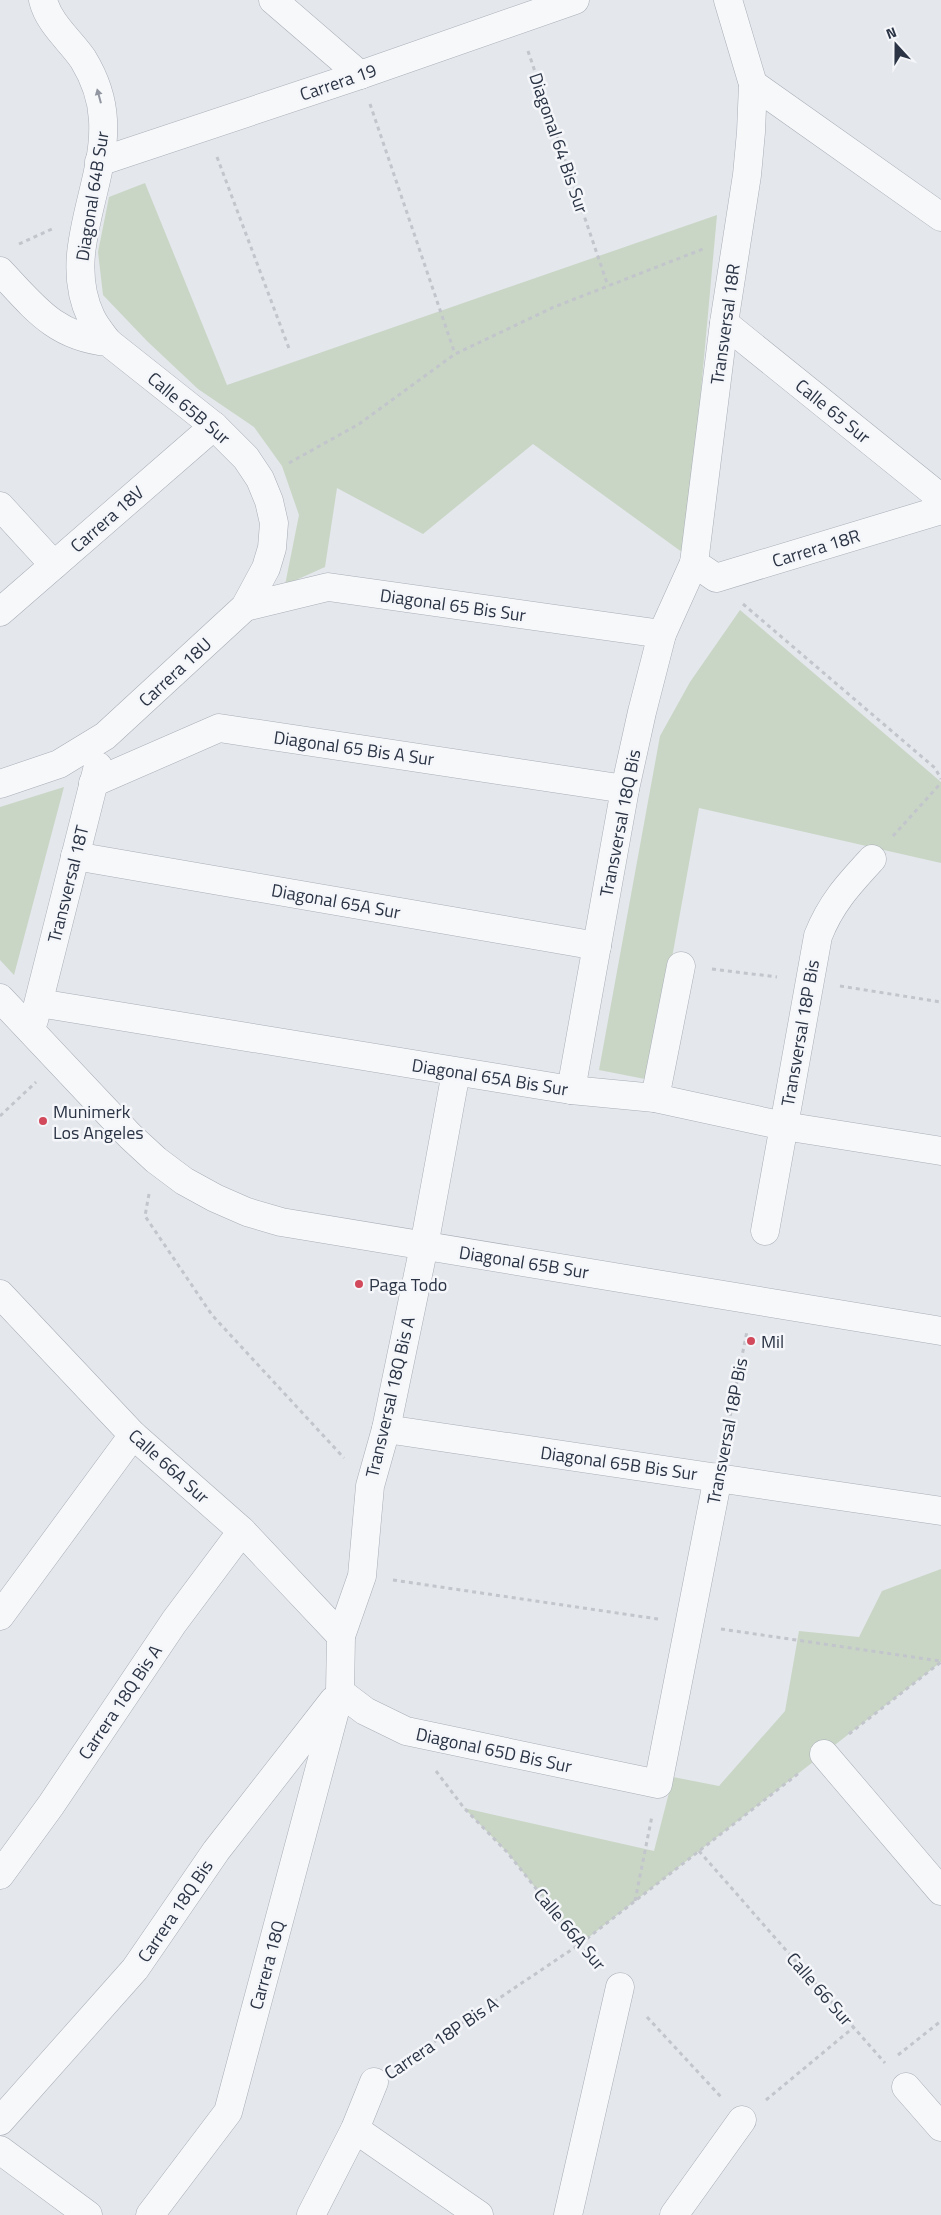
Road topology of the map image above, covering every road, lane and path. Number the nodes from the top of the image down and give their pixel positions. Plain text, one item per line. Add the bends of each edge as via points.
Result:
1 (43, 0) edge
2 (273, 0) edge
3 (575, 0) edge
4 (728, 0) edge
5 (515, 10) edge
6 (360, 75) junction
7 (753, 84) junction
8 (206, 126) junction
9 (99, 162) junction
10 (89, 212) junction
11 (941, 217) edge
12 (738, 235) junction
13 (18, 244) dead end
14 (0, 271) edge
15 (608, 286) junction
16 (724, 323) junction
17 (108, 342) junction
18 (290, 350) dead end
19 (455, 354) junction
20 (214, 426) junction
21 (260, 479) junction
22 (941, 498) edge
23 (0, 506) edge
24 (941, 510) edge
25 (54, 565) junction
26 (705, 570) junction
27 (245, 607) junction
28 (0, 612) edge
29 (662, 634) junction
30 (105, 736) junction
31 (941, 781) edge
32 (93, 783) junction
33 (0, 784) edge
34 (625, 789) junction
35 (75, 856) junction
36 (872, 859) joint
37 (597, 946) junction
38 (682, 966) dead end
39 (0, 998) edge
40 (38, 1003) junction
41 (31, 1031) junction
42 (59, 1061) junction
43 (456, 1072) junction
44 (570, 1090) junction
45 (656, 1098) junction
46 (0, 1116) edge
47 (784, 1126) junction
48 (941, 1151) edge
49 (156, 1160) junction
50 (765, 1231) dead end
51 (424, 1246) junction
52 (0, 1294) edge
53 (753, 1300) junction
54 (941, 1331) edge
55 (386, 1430) junction
56 (133, 1435) junction
57 (718, 1478) junction
58 (370, 1486) junction
59 (941, 1510) edge
60 (242, 1531) junction
61 (362, 1576) junction
62 (0, 1616) edge
63 (689, 1624) junction
64 (341, 1636) junction
65 (941, 1662) edge
66 (340, 1692) junction
67 (824, 1754) junction
68 (435, 1770) dead end
69 (658, 1784) junction
70 (699, 1851) junction
71 (0, 1875) edge
72 (941, 1891) edge
73 (635, 1901) junction
74 (580, 1944) junction
75 (620, 1987) junction
76 (941, 2021) edge
77 (854, 2028) junction
78 (374, 2082) joint
79 (906, 2087) dead end
80 (742, 2120) junction
81 (0, 2121) edge
82 (941, 2127) edge
83 (355, 2129) junction
84 (0, 2150) edge
85 (88, 2215) edge
86 (150, 2215) edge
87 (311, 2215) edge
88 (479, 2215) edge
89 (568, 2215) edge
90 (674, 2215) edge

9 -> 1 street, Diagonal 64B Sur via 103,119 93,78 83,59 55,25
2 - 6 street
3 - 5 street, Carrera 19
4 - 7 street, Transversal 18R
5 - 6 street, Carrera 19
5 - 15 path, Diagonal 64 Bis Sur
6 - 8 street, Carrera 19
6 - 19 path
7 - 11 street
7 - 12 street, Transversal 18R via 748,176
8 - 9 street, Carrera 19
8 - 18 path
9 - 10 street, Diagonal 64B Sur
10 - 13 path
10 - 17 street, Diagonal 64B Sur via 80,246 80,279 91,318
12 - 15 path
12 - 16 street, Transversal 18R
14 - 17 street, Calle 65B Sur via 46,319 87,340
15 - 19 path via 554,307
16 - 22 street, Calle 65 Sur
16 - 26 street, Transversal 18R
17 - 20 street, Calle 65B Sur
19 - 21 path via 359,424
20 - 21 street, Calle 65B Sur via 231,441
20 - 25 street, Carrera 18V
21 - 27 street, Calle 65B Sur via 274,523 272,548 266,568
23 - 25 street
24 - 26 street, Carrera 18R
25 - 28 street, Carrera 18V
26 - 29 street, Transversal 18Q Bis
26 - 31 path via 934,768
27 - 29 street, Diagonal 65 Bis Sur via 328,587
27 - 30 street, Carrera 18U
29 - 34 street, Transversal 18Q Bis
30 - 32 street, Transversal 18T
30 - 33 street via 59,764
31 - 36 path
32 - 34 street, Diagonal 65 Bis A Sur via 219,728
32 - 35 street, Transversal 18T
34 - 37 street, Transversal 18Q Bis
35 - 37 street, Diagonal 65A Sur
35 - 40 street, Transversal 18T
36 - 47 street, Transversal 18P Bis via 838,896 825,916 818,936
37 - 44 street, Transversal 18Q Bis
38 - 45 street
39 - 41 street, Diagonal 65B Sur
40 - 41 street, Transversal 18T
40 - 43 street, Diagonal 65A Bis Sur
41 - 42 street, Diagonal 65B Sur
42 - 46 path
42 - 49 street, Diagonal 65B Sur
43 - 44 street, Diagonal 65A Bis Sur
43 - 51 street, Transversal 18Q Bis A
44 - 45 street, Diagonal 65A Bis Sur
45 - 47 street, Diagonal 65A Bis Sur
47 - 48 street, Diagonal 65A Bis Sur
47 - 50 street, Transversal 18P Bis
49 - 51 street, Diagonal 65B Sur via 184,1181 247,1212 281,1222
49 - 58 path via 145,1216 212,1315
51 - 53 street, Diagonal 65B Sur
51 - 55 street, Transversal 18Q Bis A
52 - 56 street, Calle 66A Sur
53 - 54 street, Diagonal 65B Sur
53 - 57 path, Transversal 18P Bis
55 - 57 street, Diagonal 65B Bis Sur
55 - 58 street, Transversal 18Q Bis A
56 - 60 street, Calle 66A Sur
56 - 62 street
57 - 59 street, Diagonal 65B Bis Sur
57 - 63 street, Transversal 18P Bis
58 - 61 street, Transversal 18Q Bis A
60 - 64 street, Calle 66A Sur
60 - 71 street, Carrera 18Q Bis A via 174,1622
61 - 63 path
61 - 64 street, Transversal 18Q Bis A
63 - 65 path
63 - 69 street, Transversal 18P Bis
64 - 66 street, Transversal 18Q Bis A
65 - 67 path, Carrera 18P Bis A
66 - 69 street, Diagonal 65D Bis Sur via 365,1711 406,1731
66 - 81 street, Carrera 18Q Bis via 216,1852 135,1969
66 - 86 street, Carrera 18Q via 228,2112
67 - 70 path, Carrera 18P Bis A
67 - 72 street
68 - 74 path, Calle 66A Sur via 464,1808 507,1852
69 - 73 path
70 - 73 path, Carrera 18P Bis A
70 - 77 path, Calle 66 Sur
73 - 74 path, Carrera 18P Bis A
74 - 75 path, Calle 66A Sur
74 - 78 path, Carrera 18P Bis A
75 - 80 path, Calle 66A Sur
75 - 89 street
76 - 77 path, Calle 66 Sur via 886,2064
77 - 80 path
78 - 83 street, Carrera 18P Bis A
79 - 82 street
80 - 90 street
83 - 87 street, Carrera 18P Bis A
83 - 88 street
84 - 85 street

